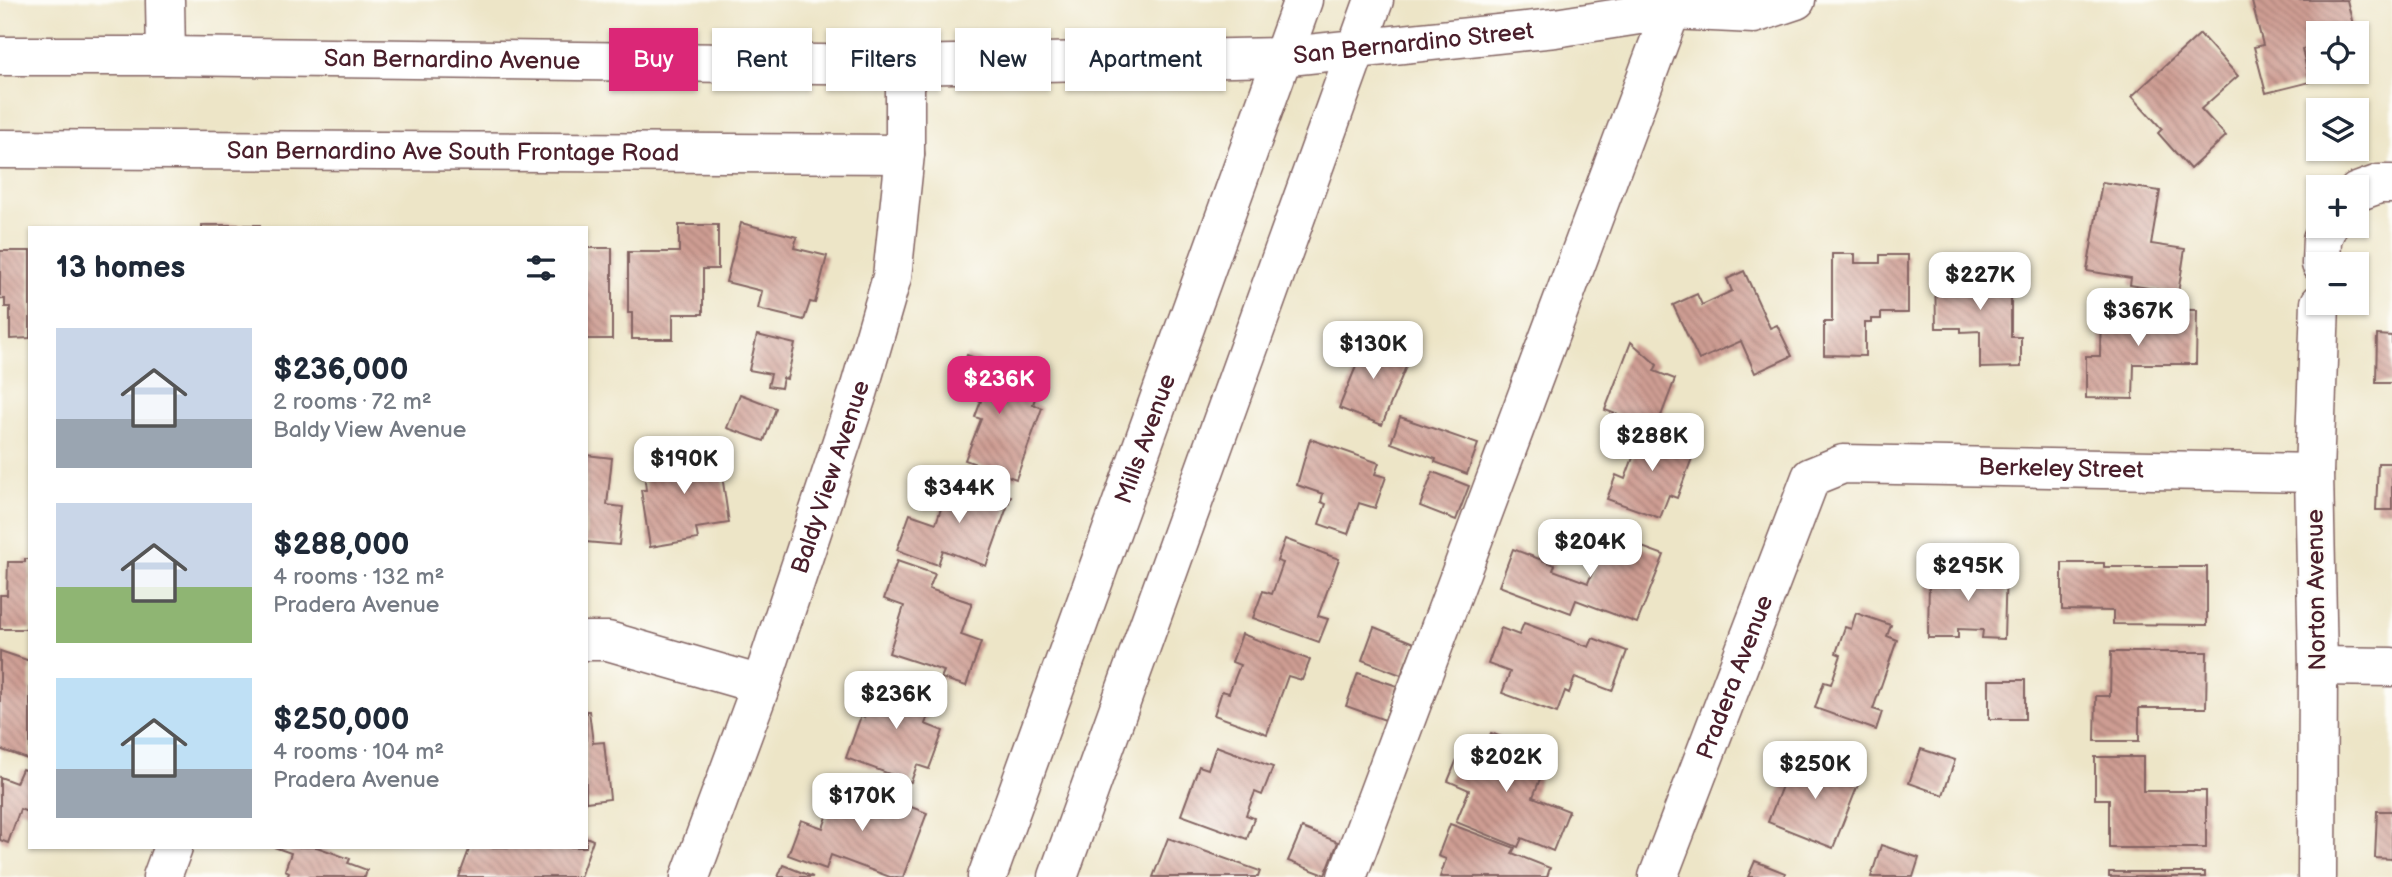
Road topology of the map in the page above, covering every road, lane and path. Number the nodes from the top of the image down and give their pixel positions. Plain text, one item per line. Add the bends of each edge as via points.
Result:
1 (166, 0) edge
2 (1303, 0) edge
3 (1374, 0) edge
4 (1797, 0) edge
5 (1676, 3) edge
6 (1354, 50) junction
7 (0, 55) edge
8 (166, 55) junction
9 (1280, 57) junction
10 (826, 64) edge
11 (941, 64) edge
12 (905, 91) edge
13 (0, 149) edge
14 (905, 154) junction
15 (2392, 184) edge
16 (2369, 188) edge
17 (2320, 315) edge
18 (2314, 473) junction
19 (1811, 477) joint
20 (588, 641) edge
21 (2318, 666) junction
22 (2392, 667) edge
23 (761, 685) junction
24 (172, 849) edge
25 (162, 877) edge
26 (690, 877) edge
27 (987, 877) edge
28 (1058, 877) edge
29 (1347, 877) edge
30 (1658, 877) edge
31 (2316, 877) edge

1 - 8 street
2 - 9 street, Mills Avenue
3 - 6 street
4 - 5 street, San Bernardino Street via 1754,13
5 - 6 street, San Bernardino Street via 1556,28
5 - 29 street
6 - 9 street, San Bernardino Street
6 - 28 street
7 - 8 street, San Bernardino Avenue
8 - 10 street, San Bernardino Avenue
9 - 11 street, San Bernardino Avenue
9 - 27 street, Mills Avenue
12 - 14 street, Baldy View Avenue
13 - 14 street, San Bernardino Ave South Frontage Road
14 - 23 street, Baldy View Avenue via 892,277
15 - 16 street
17 - 18 street, Norton Avenue
18 - 19 street, Berkeley Street via 1843,464
18 - 21 street, Norton Avenue
19 - 30 street, Pradera Avenue
20 - 23 street via 608,641
21 - 22 street
21 - 31 street, Norton Avenue
23 - 26 street, Baldy View Avenue
24 - 25 street

